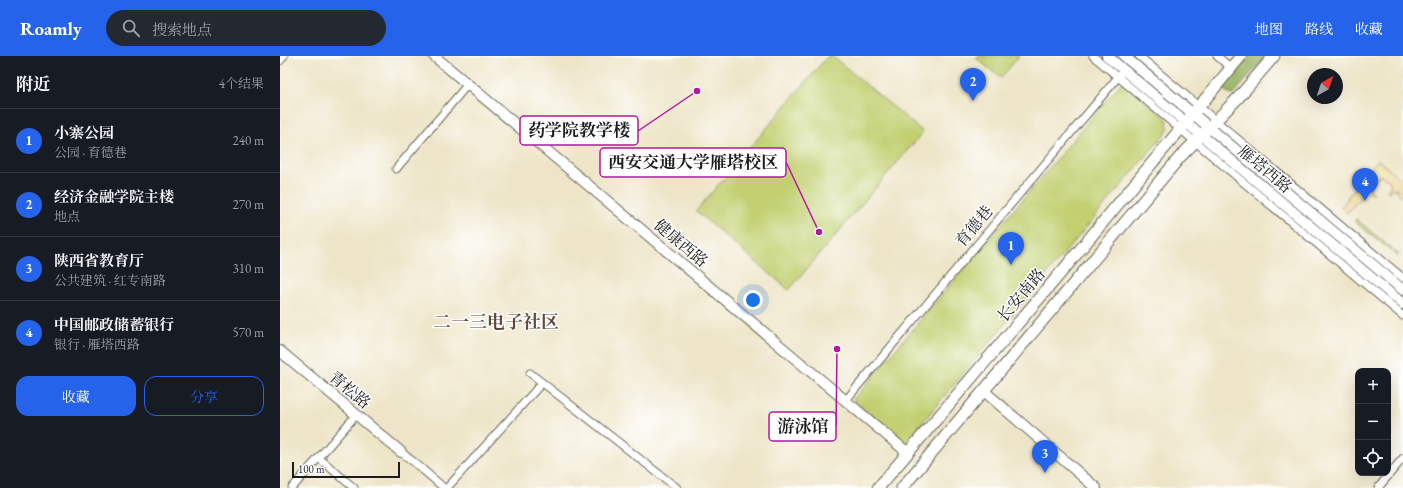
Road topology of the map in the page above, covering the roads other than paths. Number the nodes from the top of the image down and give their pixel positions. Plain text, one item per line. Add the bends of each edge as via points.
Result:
1 (284, 56) edge
2 (434, 56) edge
3 (1093, 56) edge
4 (1107, 56) edge
5 (1124, 56) edge
6 (1139, 56) edge
7 (1217, 56) edge
8 (1241, 56) edge
9 (1274, 56) edge
10 (280, 61) edge
11 (1231, 68) junction
12 (1121, 74) junction
13 (468, 84) junction
14 (1190, 118) junction
15 (1206, 131) junction
16 (396, 169) dead end
17 (1403, 278) edge
18 (1403, 289) edge
19 (1403, 304) edge
20 (1403, 316) edge
21 (280, 351) edge
22 (530, 373) dead end
23 (542, 383) junction
24 (984, 391) junction
25 (846, 400) junction
26 (356, 415) junction
27 (401, 452) joint
28 (908, 453) junction
29 (318, 458) junction
30 (1403, 458) edge
31 (292, 488) edge
32 (354, 488) edge
33 (444, 488) edge
34 (447, 488) edge
35 (677, 488) edge
36 (878, 488) edge
37 (902, 488) edge
38 (1096, 488) edge
39 (1378, 488) edge

1 - 10 street
2 - 13 street, 健康西路
3 - 12 street
4 - 12 street, 雁塔西路
5 - 14 street, 雁塔西路
6 - 14 street
7 - 11 street
8 - 11 main road, 长安南路
9 - 15 main road, 长安南路
11 - 14 main road, 长安南路
12 - 14 street, 雁塔西路
12 - 25 street, 育德巷
13 - 16 street
13 - 25 street, 健康西路
14 - 15 street, 雁塔西路
14 - 15 street
14 - 28 main road, 长安南路
15 - 17 street
15 - 18 street, 雁塔西路
15 - 19 street, 雁塔西路
15 - 20 street
15 - 24 main road, 长安南路 via 1180,157
21 - 26 street, 青松路
22 - 23 street
23 - 34 street
23 - 35 street
24 - 37 main road, 长安南路
24 - 38 street
25 - 28 street, 健康西路
26 - 27 street, 青松路
26 - 29 street
27 - 33 street
28 - 36 main road, 长安南路
29 - 31 street
29 - 32 street
30 - 39 street

